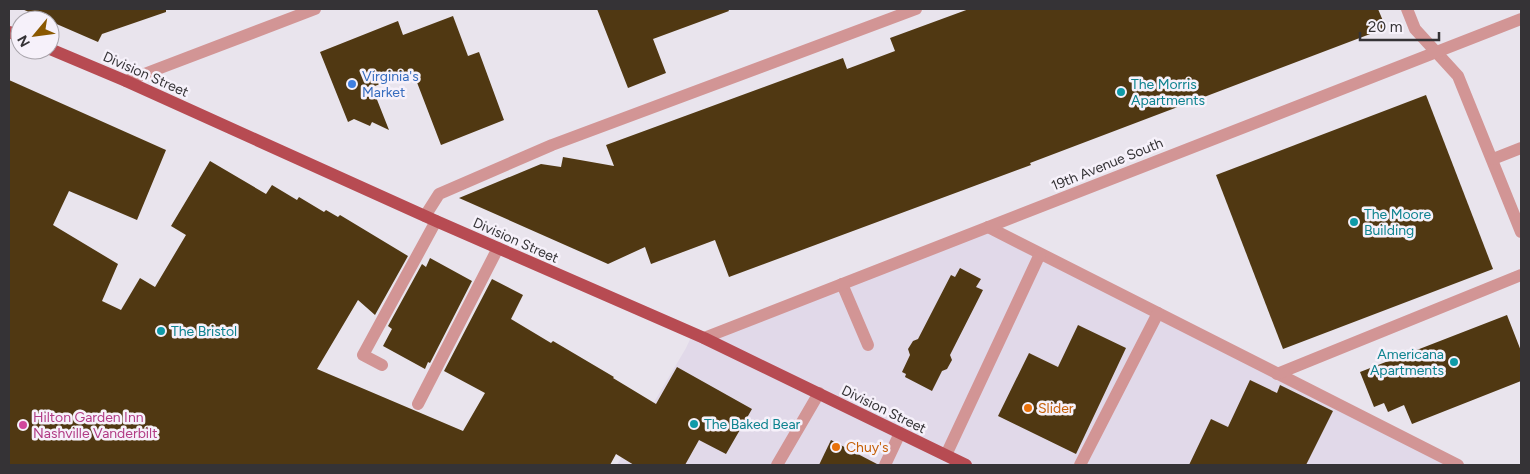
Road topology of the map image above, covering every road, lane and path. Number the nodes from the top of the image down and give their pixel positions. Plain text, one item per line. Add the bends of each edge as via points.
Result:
1 (315, 9) edge
2 (916, 9) edge
3 (1407, 9) edge
4 (1521, 19) edge
5 (1437, 52) junction
6 (60, 53) edge
7 (126, 81) junction
8 (1521, 148) edge
9 (1493, 159) junction
10 (430, 218) junction
11 (988, 227) junction
12 (1521, 232) edge
13 (498, 248) junction
14 (1040, 254) junction
15 (1521, 275) edge
16 (842, 284) junction
17 (1158, 313) junction
18 (704, 338) junction
19 (868, 345) dead end
20 (382, 365) dead end
21 (1277, 374) junction
22 (818, 393) junction
23 (418, 404) dead end
24 (900, 433) junction
25 (946, 455) junction
26 (777, 465) edge
27 (885, 465) edge
28 (966, 465) edge
29 (1080, 465) edge
30 (1458, 465) edge

1 - 7 street
2 - 10 street via 552,145 439,194
3 - 5 street via 1415,29
4 - 5 street, 19th Avenue South
5 - 9 street via 1458,76
5 - 11 street, 19th Avenue South
6 - 7 main road, Division Street
7 - 10 main road, Division Street
8 - 9 street
9 - 12 street
10 - 13 main road, Division Street
10 - 20 street via 363,355
11 - 14 street
11 - 16 street, 19th Avenue South
13 - 18 main road, Division Street
13 - 23 street
14 - 17 street
14 - 25 street
15 - 21 street
16 - 18 street, 19th Avenue South
16 - 19 street
17 - 21 street
17 - 29 street
18 - 22 main road, Division Street
21 - 30 street
22 - 24 main road, Division Street
22 - 26 street
24 - 25 main road, Division Street
24 - 27 street
25 - 28 main road, Division Street

